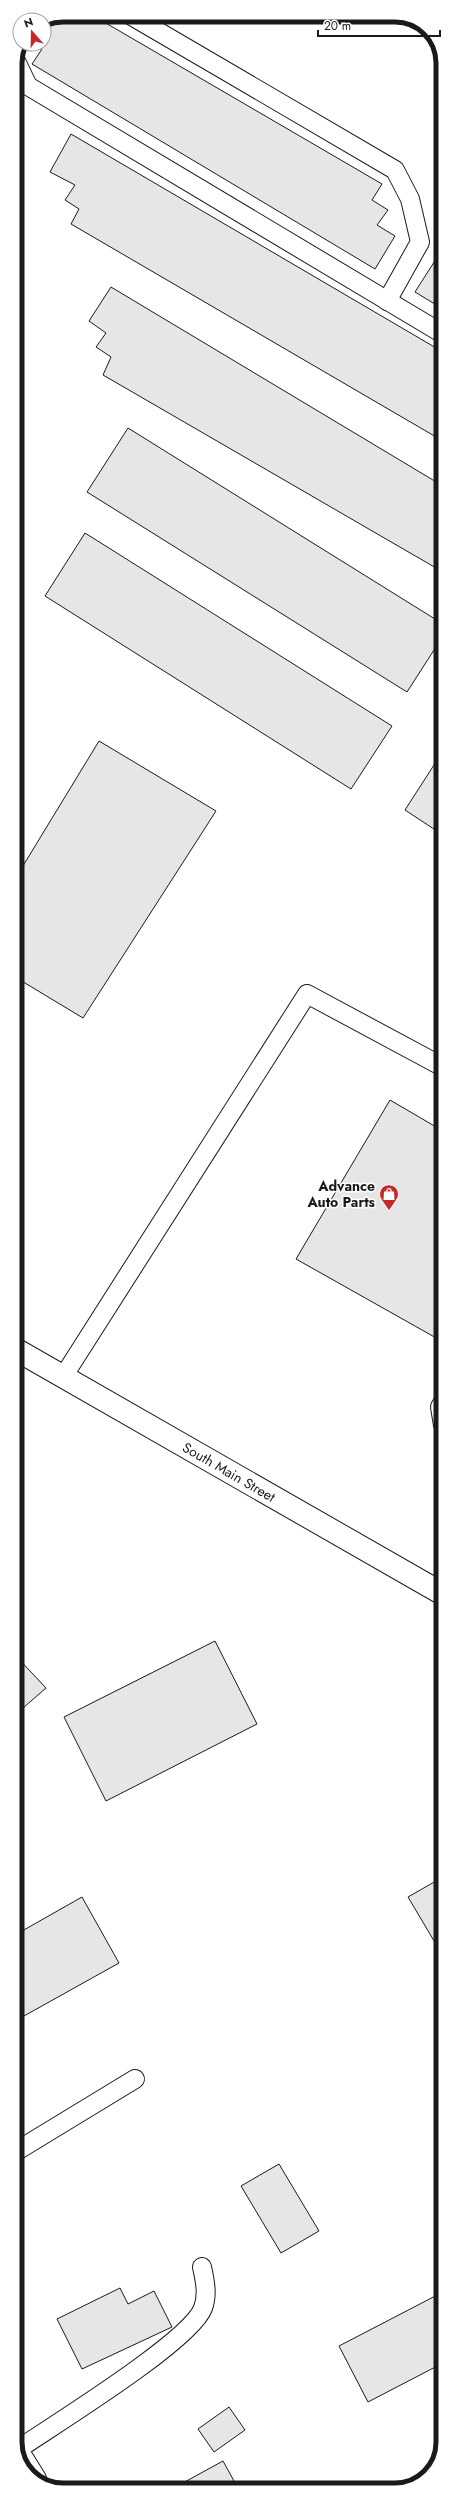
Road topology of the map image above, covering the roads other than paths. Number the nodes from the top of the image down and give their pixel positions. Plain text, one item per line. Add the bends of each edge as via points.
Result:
1 (142, 22) edge
2 (22, 74) edge
3 (387, 301) junction
4 (436, 330) edge
5 (436, 1063) edge
6 (22, 1353) edge
7 (63, 1376) junction
8 (436, 1590) edge
9 (135, 2079) dead end
10 (22, 2148) edge
11 (202, 2267) dead end
12 (22, 2444) edge

1 - 3 lane via 395,170 410,200 420,242
2 - 3 lane via 28,86
3 - 4 lane
5 - 7 lane via 307,994
6 - 7 main road, South Main Street
7 - 8 main road, South Main Street
9 - 10 lane
11 - 12 lane via 207,2290 203,2310 190,2326 158,2354

